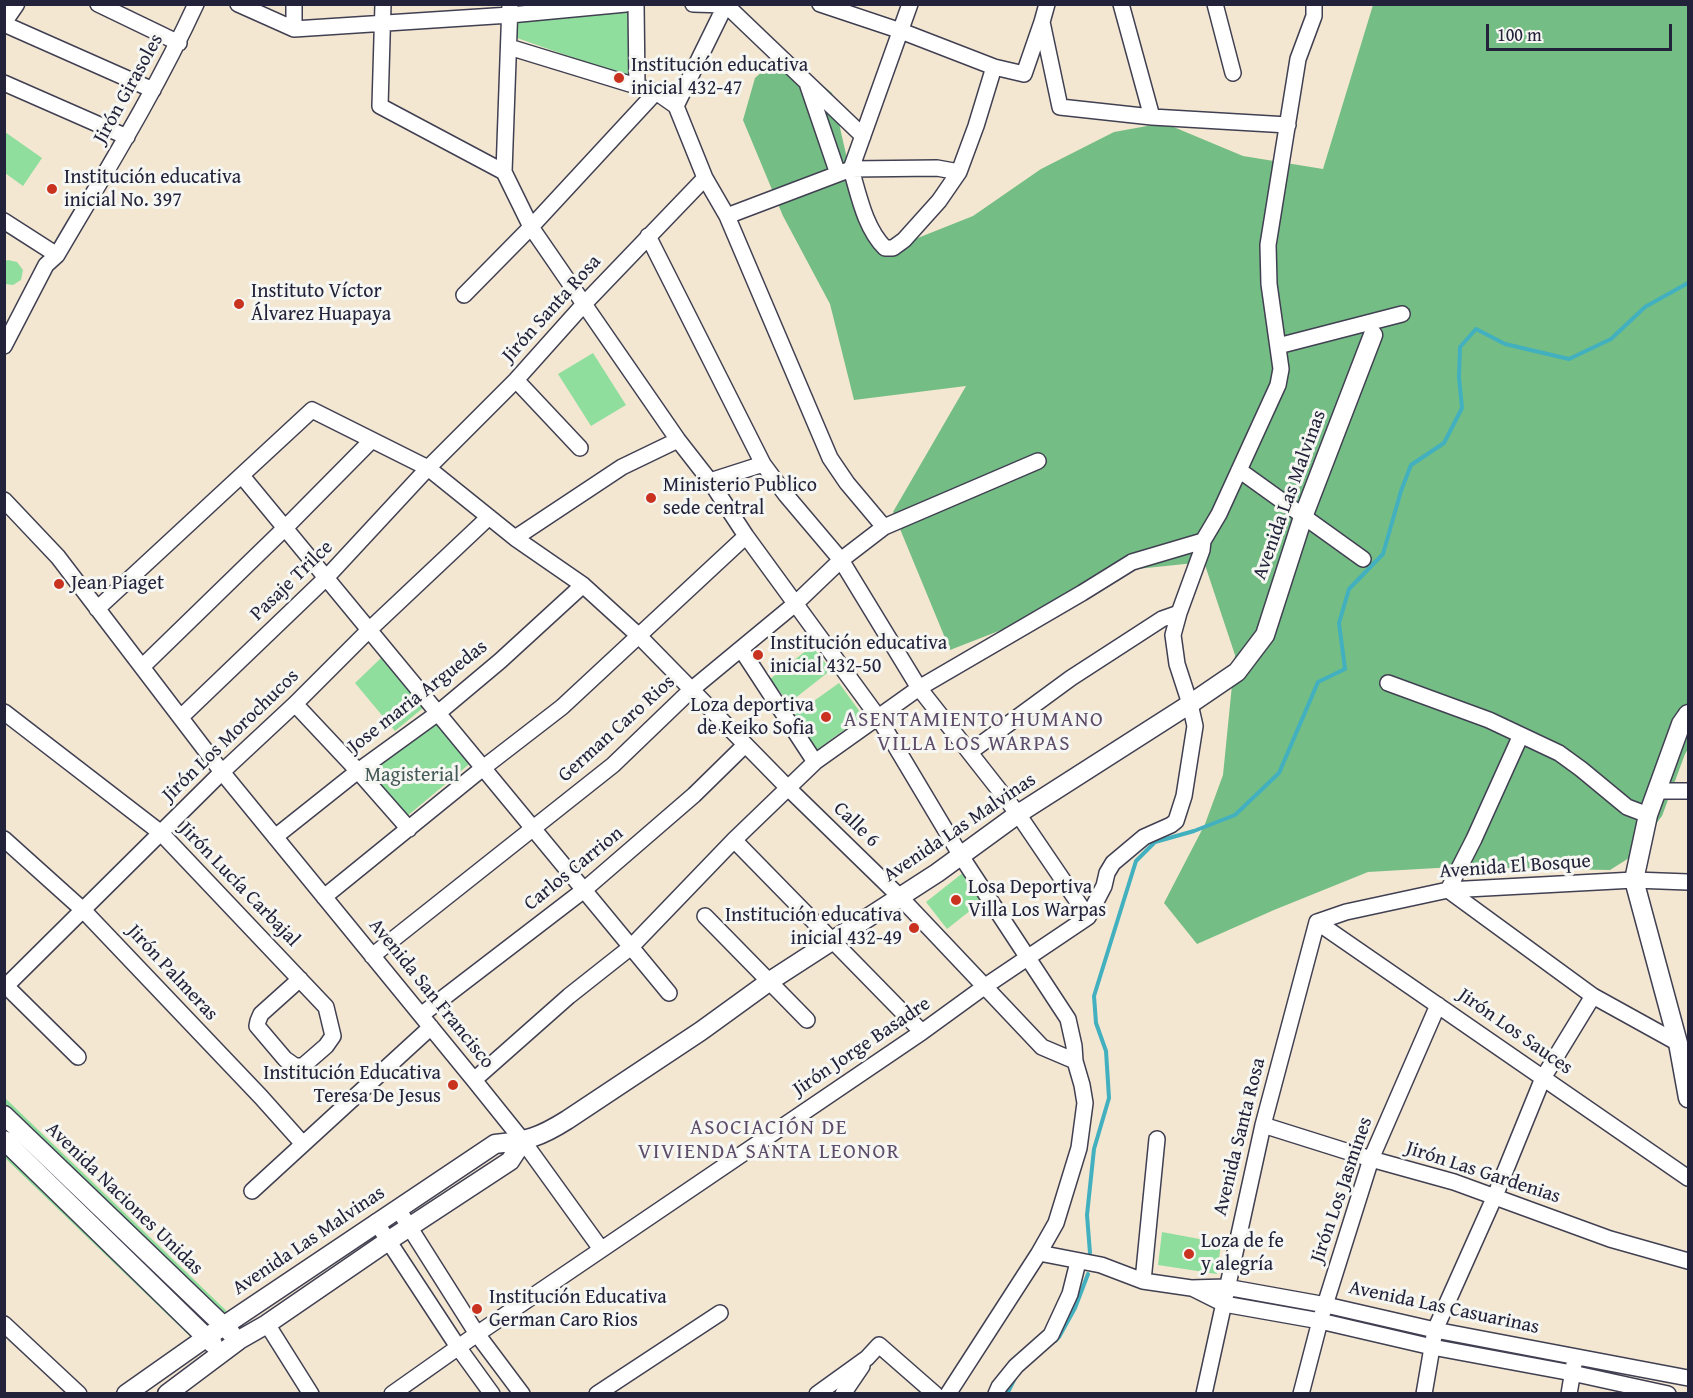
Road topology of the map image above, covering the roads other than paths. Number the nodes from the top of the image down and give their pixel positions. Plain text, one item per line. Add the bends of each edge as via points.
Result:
1 (15, 4) edge
2 (98, 4) edge
3 (196, 4) edge
4 (238, 4) edge
5 (294, 4) edge
6 (383, 4) edge
7 (626, 4) edge
8 (636, 4) edge
9 (693, 4) edge
10 (820, 4) edge
11 (910, 4) edge
12 (1047, 4) edge
13 (1121, 4) edge
14 (1215, 4) edge
15 (1314, 4) edge
16 (726, 5) edge
17 (510, 10) edge
18 (4, 22) edge
19 (1042, 22) junction
20 (382, 23) junction
21 (294, 29) junction
22 (901, 32) junction
23 (179, 43) junction
24 (509, 46) junction
25 (994, 67) junction
26 (1233, 73) dead end
27 (4, 83) edge
28 (807, 83) junction
29 (637, 87) junction
30 (153, 90) junction
31 (656, 92) junction
32 (676, 106) junction
33 (1152, 117) junction
34 (1288, 125) junction
35 (863, 136) junction
36 (127, 137) junction
37 (504, 172) junction
38 (845, 172) junction
39 (959, 172) junction
40 (705, 178) junction
41 (727, 216) junction
42 (4, 221) edge
43 (531, 226) junction
44 (648, 236) junction
45 (57, 255) junction
46 (464, 295) dead end
47 (584, 304) junction
48 (1402, 314) dead end
49 (1373, 334) dead end
50 (4, 346) edge
51 (1278, 346) junction
52 (516, 380) junction
53 (372, 440) junction
54 (678, 440) junction
55 (580, 448) dead end
56 (1038, 461) dead end
57 (763, 465) junction
58 (428, 468) junction
59 (1239, 470) junction
60 (242, 476) junction
61 (710, 481) junction
62 (4, 500) edge
63 (489, 517) junction
64 (1303, 517) junction
65 (884, 527) junction
66 (285, 528) junction
67 (746, 536) junction
68 (515, 538) junction
69 (1203, 541) junction
70 (1363, 559) dead end
71 (841, 560) junction
72 (326, 578) junction
73 (583, 585) junction
74 (795, 604) junction
75 (97, 609) junction
76 (1179, 613) junction
77 (369, 630) junction
78 (639, 636) junction
79 (741, 649) junction
80 (142, 667) junction
81 (1388, 683) dead end
82 (919, 688) junction
83 (692, 690) junction
84 (295, 704) junction
85 (1190, 704) junction
86 (4, 712) edge
87 (438, 713) junction
88 (1689, 714) edge
89 (181, 717) junction
90 (878, 717) junction
91 (1521, 735) junction
92 (745, 745) junction
93 (970, 752) junction
94 (815, 762) junction
95 (483, 768) junction
96 (358, 771) junction
97 (222, 772) junction
98 (788, 788) junction
99 (1656, 791) junction
100 (1689, 791) edge
101 (1018, 814) junction
102 (1648, 815) junction
103 (409, 829) junction
104 (533, 829) junction
105 (161, 832) junction
106 (275, 837) junction
107 (4, 838) edge
108 (734, 840) junction
109 (961, 856) junction
110 (1634, 880) junction
111 (1689, 882) edge
112 (584, 890) junction
113 (1448, 891) junction
114 (324, 897) junction
115 (900, 897) junction
116 (83, 910) junction
117 (705, 916) dead end
118 (1088, 917) junction
119 (1317, 922) junction
120 (833, 941) junction
121 (631, 947) junction
122 (372, 956) junction
123 (1027, 958) junction
124 (300, 979) junction
125 (770, 981) junction
126 (5, 986) edge
127 (984, 987) junction
128 (669, 993) dead end
129 (1593, 996) junction
130 (1438, 1005) junction
131 (807, 1020) dead end
132 (426, 1021) junction
133 (922, 1032) junction
134 (1678, 1043) junction
135 (78, 1057) dead end
136 (1075, 1061) junction
137 (1543, 1077) junction
138 (474, 1080) junction
139 (1689, 1098) edge
140 (4, 1115) edge
141 (1263, 1125) junction
142 (1157, 1139) dead end
143 (4, 1140) edge
144 (523, 1141) junction
145 (303, 1144) junction
146 (1371, 1159) junction
147 (1689, 1178) edge
148 (252, 1191) dead end
149 (1495, 1196) junction
150 (398, 1209) junction
151 (376, 1222) junction
152 (409, 1227) junction
153 (388, 1241) junction
154 (601, 1249) junction
155 (1040, 1253) junction
156 (1689, 1261) edge
157 (1077, 1262) junction
158 (1143, 1281) junction
159 (1226, 1287) junction
160 (1191, 1288) junction
161 (1224, 1304) junction
162 (1326, 1305) junction
163 (720, 1313) dead end
164 (1320, 1321) junction
165 (4, 1324) edge
166 (267, 1324) junction
167 (223, 1326) junction
168 (1435, 1330) junction
169 (477, 1334) junction
170 (207, 1337) junction
171 (238, 1340) junction
172 (458, 1347) junction
173 (1432, 1347) junction
174 (222, 1354) junction
175 (1575, 1357) junction
176 (867, 1358) junction
177 (1572, 1373) junction
178 (1689, 1378) edge
179 (131, 1392) edge
180 (79, 1394) edge
181 (167, 1394) edge
182 (310, 1394) edge
183 (392, 1394) edge
184 (492, 1394) edge
185 (522, 1394) edge
186 (597, 1394) edge
187 (817, 1394) edge
188 (843, 1394) edge
189 (935, 1394) edge
190 (948, 1394) edge
191 (996, 1394) edge
192 (1204, 1394) edge
193 (1301, 1394) edge
194 (1424, 1394) edge
195 (1569, 1394) edge
196 (1668, 1394) edge

1 - 18 street
2 - 23 street
3 - 23 street, Jirón Girasoles
4 - 21 street
5 - 21 street
6 - 20 street
7 - 17 street
8 - 29 street
9 - 16 street
10 - 22 street
11 - 22 street
12 - 19 street
13 - 33 street
14 - 26 street
15 - 34 street via 1314,16 1298,59
16 - 28 street
16 - 32 street
17 - 20 street
17 - 24 street
18 - 30 street
19 - 25 street via 1024,74
19 - 33 street via 1060,108
20 - 21 street
20 - 37 street via 380,106
22 - 25 street
22 - 35 street
23 - 30 street, Jirón Girasoles
24 - 29 street
24 - 37 street
25 - 39 street
27 - 36 street
28 - 35 street
28 - 38 street
29 - 31 street
30 - 36 street, Jirón Girasoles
31 - 32 street
31 - 43 street
32 - 40 street
33 - 34 street
34 - 51 street via 1268,246
35 - 38 street
36 - 45 street, Jirón Girasoles
37 - 43 street
38 - 39 street via 937,168
38 - 39 street via 876,239 885,248 893,248 920,223
38 - 41 street
40 - 41 street
40 - 44 street, Jirón Santa Rosa
41 - 65 street via 830,458
42 - 45 street
43 - 46 street
43 - 47 street
44 - 47 street, Jirón Santa Rosa
44 - 57 street
45 - 50 street, Jirón Girasoles via 46,265
47 - 52 street, Jirón Santa Rosa
47 - 54 street
48 - 51 street
49 - 64 street, Avenida Las Malvinas
51 - 59 street via 1278,385
52 - 55 street
52 - 58 street, Jirón Santa Rosa
53 - 58 street, Calle 6
53 - 60 street, Calle 6 via 312,410
53 - 66 street
54 - 61 street
54 - 68 street via 622,467
56 - 65 street, German Caro Rios
57 - 61 street
57 - 71 street
58 - 63 street, Calle 6
58 - 72 street, Pasaje Trilce
59 - 64 street
59 - 69 street
60 - 66 street
60 - 75 street
61 - 67 street
62 - 75 street, Avenida San Francisco via 58,557
63 - 68 street, Calle 6
63 - 77 street, Jirón Los Morochucos
64 - 70 street
64 - 85 street, Avenida Las Malvinas via 1265,635 1237,672
65 - 71 street, German Caro Rios
66 - 72 street
66 - 80 street
67 - 74 street
67 - 78 street
68 - 73 street, Calle 6
69 - 76 street
69 - 82 street via 1132,562
71 - 74 street, German Caro Rios
71 - 82 street
72 - 77 street
72 - 89 street, Pasaje Trilce
73 - 78 street, Calle 6
73 - 87 street, Jose maria Arguedas
74 - 79 street, German Caro Rios
74 - 90 street
75 - 80 street, Avenida San Francisco
76 - 85 street via 1173,635 1177,664
76 - 93 street via 1162,619 1071,678
77 - 84 street, Jirón Los Morochucos
77 - 87 street
78 - 83 street, Calle 6
78 - 95 street via 562,707
79 - 83 street, German Caro Rios
79 - 94 street
80 - 89 street, Avenida San Francisco
81 - 91 street
82 - 90 street
82 - 93 street
83 - 92 street, Calle 6
83 - 104 street, German Caro Rios via 613,765
84 - 96 street
84 - 97 street, Jirón Los Morochucos
85 - 101 street, Avenida Las Malvinas
85 - 118 street via 1195,726 1176,821 1144,837 1113,863
86 - 105 street, Jirón Lucía Carbajal
87 - 95 street
87 - 96 street, Jose maria Arguedas
88 - 99 street via 1681,724
89 - 97 street, Avenida San Francisco
90 - 94 street
90 - 109 street
91 - 102 street via 1559,753 1627,807
91 - 113 street
92 - 98 street, Calle 6
92 - 112 street, Carlos Carrion via 694,795
93 - 101 street
94 - 98 street
95 - 103 street
95 - 104 street
96 - 103 street
96 - 106 street, Jose maria Arguedas
97 - 105 street, Jirón Los Morochucos
97 - 106 street, Avenida San Francisco
98 - 108 street
98 - 115 street, Calle 6
99 - 100 street
99 - 102 street
101 - 109 street, Avenida Las Malvinas
101 - 118 street
102 - 110 street
103 - 114 street
104 - 112 street
104 - 122 street, German Caro Rios
105 - 116 street, Jirón Los Morochucos
105 - 124 street, Jirón Lucía Carbajal
106 - 114 street, Avenida San Francisco
107 - 116 street, Jirón Palmeras
108 - 120 street
108 - 121 street
109 - 115 street, Avenida Las Malvinas
109 - 123 street
110 - 111 street, Avenida El Bosque
110 - 113 street, Avenida El Bosque
110 - 134 street
112 - 121 street
112 - 132 street, Carlos Carrion
113 - 119 street, Avenida El Bosque via 1346,912
113 - 129 street
114 - 122 street, Avenida San Francisco
115 - 120 street, Avenida Las Malvinas
115 - 127 street, Calle 6
116 - 126 street, Jirón Los Morochucos
116 - 145 street, Jirón Palmeras
117 - 125 street
118 - 123 street, Jirón Jorge Basadre
119 - 130 street, Jirón Los Sauces
119 - 141 street, Avenida Santa Rosa
120 - 125 street, Avenida Las Malvinas
120 - 133 street
121 - 128 street
121 - 138 street
122 - 132 street, Avenida San Francisco
123 - 127 street, Jirón Jorge Basadre
123 - 136 street via 1068,1019
124 - 124 street, Jirón Lucía Carbajal via 261,1014 257,1026 295,1066 303,1066 333,1036 326,1007
125 - 131 street
125 - 144 street, Avenida Las Malvinas via 547,1133
126 - 135 street
127 - 133 street, Jirón Jorge Basadre
127 - 136 street, Calle 6 via 1042,1047
129 - 134 street
129 - 137 street
130 - 137 street, Jirón Los Sauces
130 - 146 street, Jirón Los Jasmines
132 - 138 street, Avenida San Francisco
132 - 145 street, Carlos Carrion
133 - 154 street, Jirón Jorge Basadre
134 - 139 street
136 - 155 street via 1085,1102 1078,1148 1056,1223
137 - 147 street, Jirón Los Sauces
137 - 149 street
138 - 144 street, Avenida San Francisco
140 - 167 street, Avenida Naciones Unidas
141 - 146 street, Jirón Las Gardenias
141 - 159 street, Avenida Santa Rosa
142 - 158 street
143 - 170 street, Avenida Naciones Unidas
144 - 150 street, Avenida Las Malvinas via 495,1144
144 - 152 street via 510,1161
144 - 154 street, Avenida San Francisco
145 - 148 street, Carlos Carrion
146 - 149 street, Jirón Las Gardenias
146 - 162 street, Jirón Los Jasmines
149 - 156 street, Jirón Las Gardenias via 1610,1239
149 - 168 street
150 - 151 street, Avenida Las Malvinas
150 - 152 street
151 - 153 street
151 - 167 street, Avenida Las Malvinas
152 - 153 street
152 - 169 street
153 - 166 street
153 - 172 street
154 - 169 street, Jirón Jorge Basadre
155 - 157 street, Avenida Las Casuarinas
155 - 190 street
157 - 158 street, Avenida Las Casuarinas via 1101,1265
157 - 191 street via 1070,1294 1051,1335 1016,1366
158 - 160 street, Avenida Las Casuarinas
159 - 160 street, Avenida Las Casuarinas
159 - 161 street, Avenida Santa Rosa
159 - 162 street, Avenida Las Casuarinas
160 - 161 street, Avenida Las Casuarinas
161 - 164 street, Avenida Las Casuarinas
161 - 192 street, Avenida Santa Rosa
162 - 164 street, Jirón Los Jasmines
162 - 168 street, Avenida Las Casuarinas
163 - 186 street
164 - 173 street, Avenida Las Casuarinas
164 - 193 street, Jirón Los Jasmines
165 - 180 street
166 - 171 street
166 - 182 street
167 - 170 street, Avenida Las Malvinas
167 - 171 street, Avenida Naciones Unidas
168 - 173 street
168 - 175 street, Avenida Las Casuarinas
169 - 172 street, Jirón Jorge Basadre
169 - 185 street
170 - 174 street, Avenida Naciones Unidas
170 - 179 street, Avenida Las Malvinas
171 - 174 street
172 - 183 street, Jirón Jorge Basadre
172 - 184 street
173 - 177 street, Avenida Las Casuarinas
173 - 194 street
174 - 181 street
175 - 177 street
175 - 178 street, Avenida Las Casuarinas
176 - 187 street
176 - 188 street
176 - 189 street via 879,1345
177 - 195 street
177 - 196 street, Avenida Las Casuarinas

